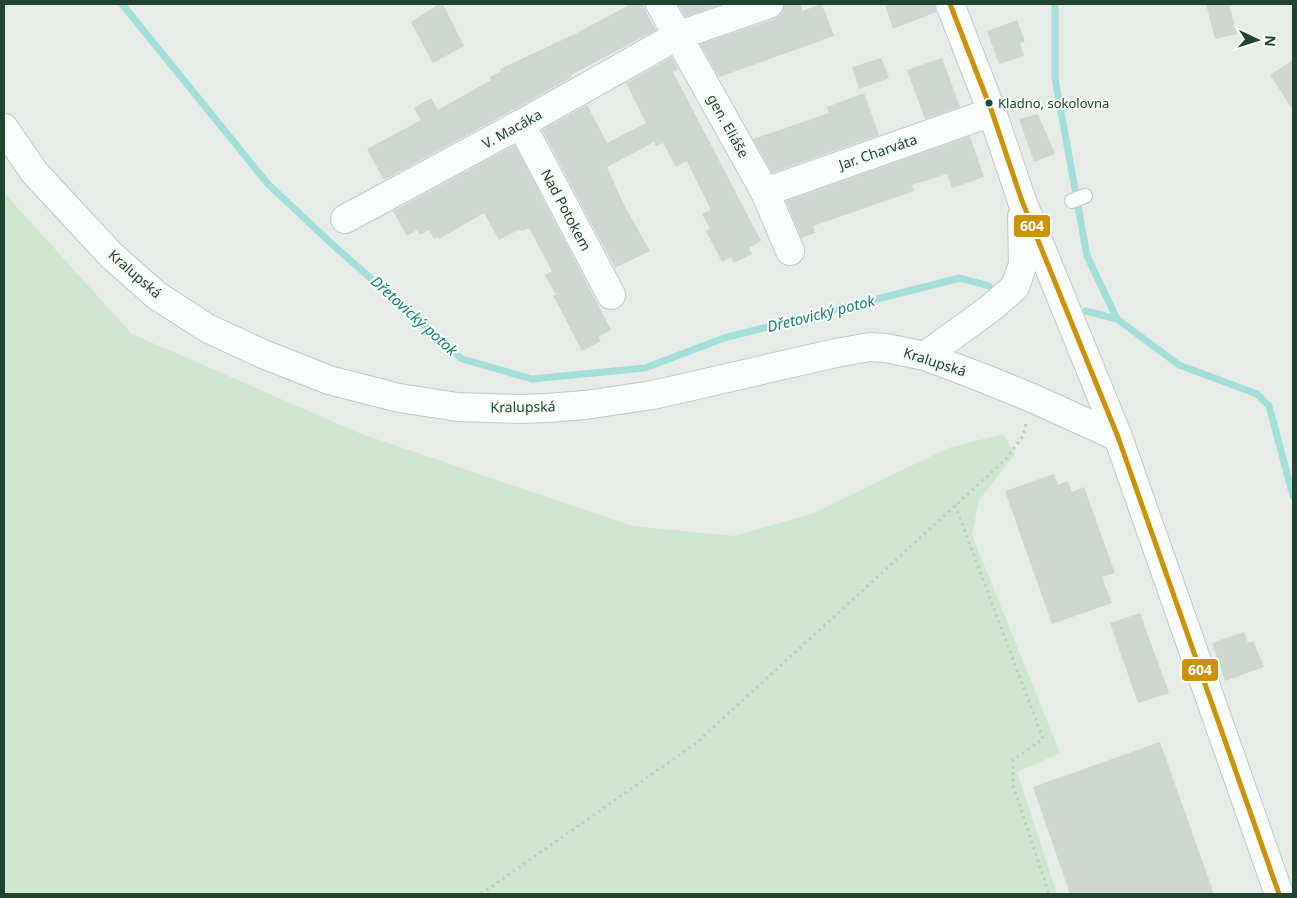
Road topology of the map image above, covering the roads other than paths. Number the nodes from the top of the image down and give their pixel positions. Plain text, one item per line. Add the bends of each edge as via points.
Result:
1 (660, 4) edge
2 (769, 4) edge
3 (950, 4) edge
4 (677, 36) junction
5 (992, 112) junction
6 (521, 124) junction
7 (4, 128) edge
8 (765, 192) junction
9 (1086, 196) dead end
10 (1022, 201) junction
11 (1072, 201) dead end
12 (346, 219) dead end
13 (790, 251) dead end
14 (611, 295) dead end
15 (925, 356) junction
16 (1118, 437) junction
17 (1278, 894) edge

1 - 4 street, gen. Eliáše
2 - 4 street, V. Macáka
3 - 5 street
4 - 6 street, V. Macáka
4 - 8 street, gen. Eliáše
5 - 8 street, Jar. Charváta
5 - 10 street
6 - 12 street, V. Macáka
6 - 14 street, Nad Potokem
7 - 15 street, Kralupská via 34,172 111,255 156,295 207,328 263,354 330,380 399,398 458,407 520,409 576,406 653,395 870,347
8 - 13 street, gen. Eliáše
9 - 11 lane
10 - 15 street via 1024,264 1015,287
10 - 16 street
15 - 16 street, Kralupská via 1032,398
16 - 17 street

